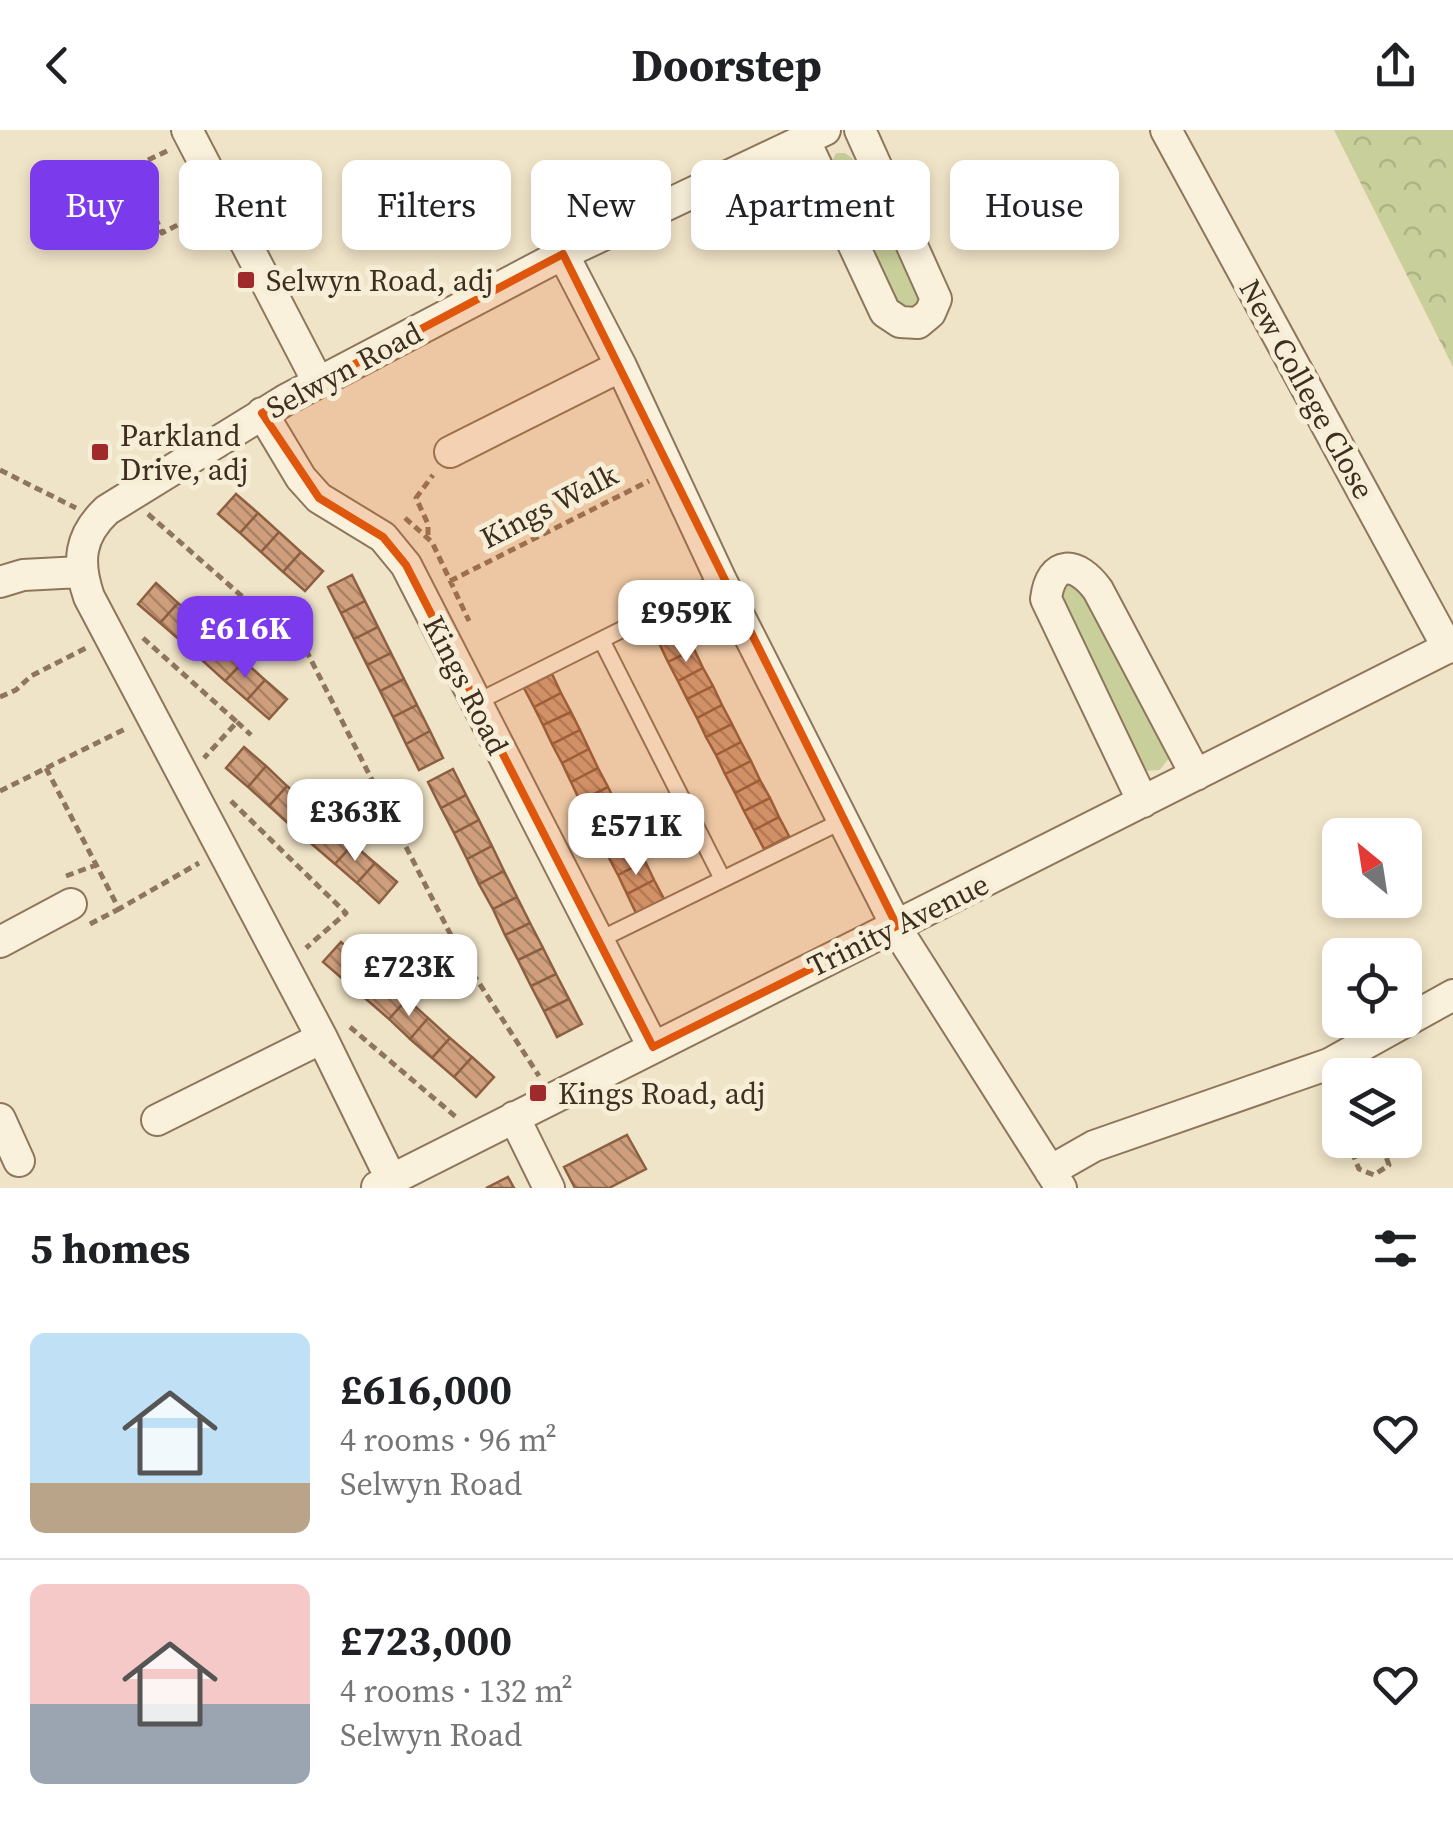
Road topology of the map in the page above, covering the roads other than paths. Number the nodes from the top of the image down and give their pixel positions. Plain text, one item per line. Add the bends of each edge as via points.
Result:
1 (860, 130) edge
2 (1166, 130) edge
3 (189, 134) edge
4 (815, 135) edge
5 (564, 254) junction
6 (621, 366) junction
7 (318, 382) junction
8 (262, 414) junction
9 (450, 452) road end
10 (80, 572) junction
11 (721, 580) junction
12 (0, 582) edge
13 (602, 641) junction
14 (1451, 646) edge
15 (475, 703) junction
16 (1196, 775) junction
17 (1143, 802) junction
18 (842, 821) junction
19 (722, 878) junction
20 (66, 891) road end
21 (898, 926) junction
22 (599, 940) junction
23 (0, 942) edge
24 (1453, 996) edge
25 (331, 1029) junction
26 (653, 1047) junction
27 (514, 1117) junction
28 (0, 1119) edge
29 (157, 1120) dead end
30 (19, 1162) dead end
31 (1055, 1180) edge
32 (382, 1183) edge
33 (548, 1188) edge

1 - 4 street via 936,299 918,323 886,312
2 - 14 street, New College Close
3 - 7 street
4 - 5 street
5 - 6 street
5 - 7 street, Selwyn Road
6 - 9 street
6 - 11 street
7 - 8 street, Selwyn Road
8 - 10 street, Selwyn Road via 107,510 84,541
8 - 15 street, Kings Road via 319,498 383,537 406,565
10 - 12 street via 23,574
10 - 25 street via 223,849
11 - 13 lane
11 - 18 street
13 - 15 lane
13 - 19 lane
14 - 16 street, Trinity Avenue
15 - 22 street, Kings Road
16 - 17 street, Trinity Avenue
16 - 17 street via 1098,590 1077,569 1057,572 1046,599
17 - 21 street, Trinity Avenue
18 - 19 lane
18 - 21 street
19 - 22 lane
20 - 23 street
21 - 26 street, Trinity Avenue
21 - 31 street
22 - 26 street, Kings Road
24 - 31 street via 1329,1064 1094,1146
25 - 29 street
25 - 32 street
26 - 27 street, Trinity Avenue
27 - 32 street, Trinity Avenue
27 - 33 street
28 - 30 street

